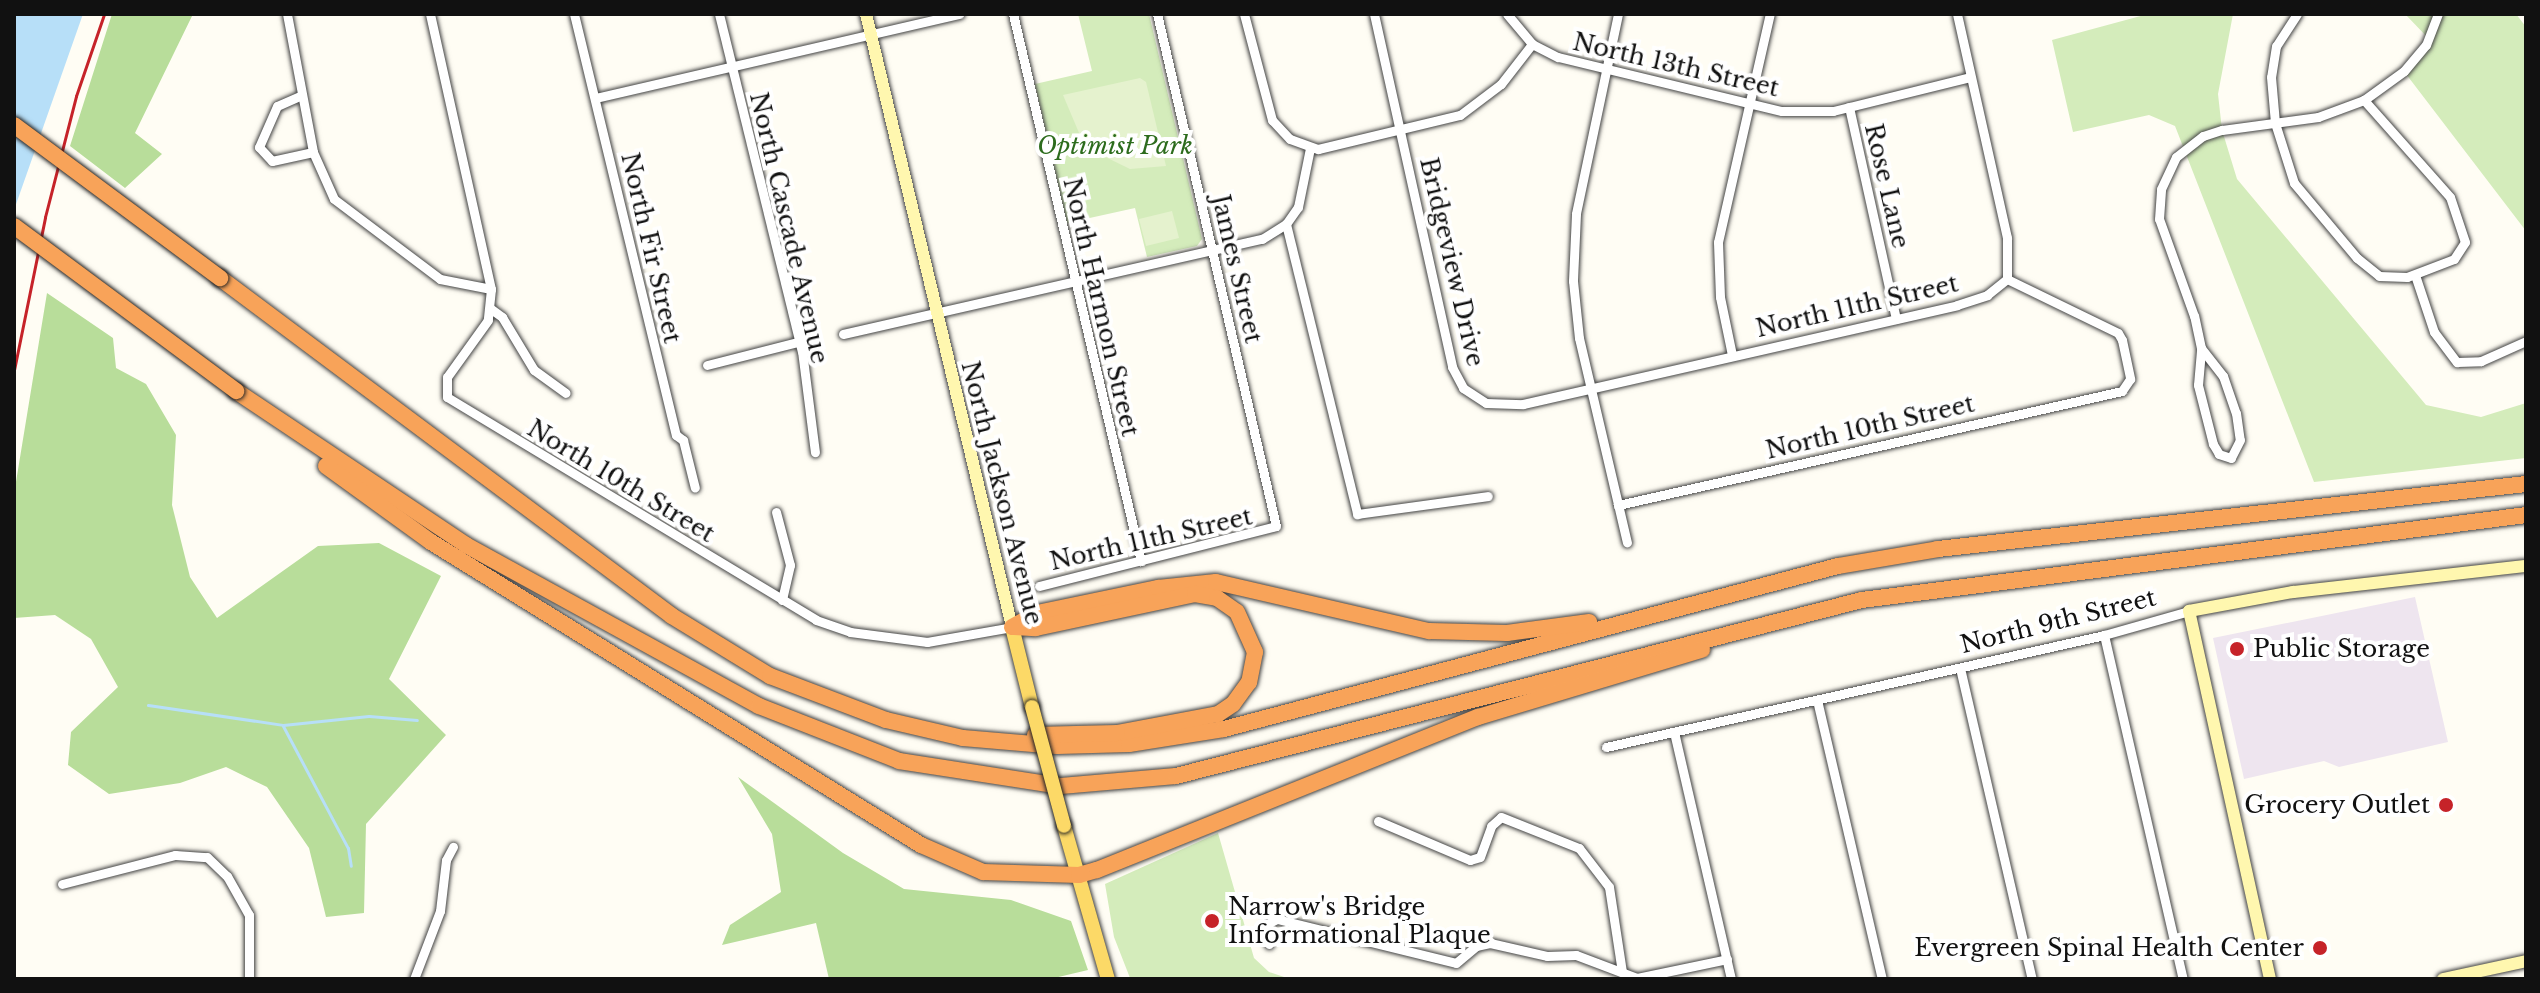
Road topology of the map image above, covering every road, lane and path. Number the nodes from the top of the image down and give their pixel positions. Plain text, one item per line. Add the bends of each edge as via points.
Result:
1 (287, 14) edge
2 (430, 14) edge
3 (574, 14) edge
4 (719, 14) edge
5 (866, 14) edge
6 (959, 14) edge
7 (1013, 14) edge
8 (1157, 14) edge
9 (1244, 14) edge
10 (1374, 14) edge
11 (1507, 14) edge
12 (1618, 14) edge
13 (1770, 14) edge
14 (1957, 14) edge
15 (2297, 14) edge
16 (2438, 14) edge
17 (871, 34) junction
18 (1532, 44) junction
19 (731, 67) junction
20 (1606, 69) junction
21 (1970, 77) junction
22 (302, 95) junction
23 (595, 98) junction
24 (2364, 100) junction
25 (1749, 102) junction
26 (1849, 107) junction
27 (2275, 123) junction
28 (14, 125) edge
29 (1401, 131) junction
30 (1310, 148) junction
31 (313, 152) junction
32 (1286, 224) junction
33 (14, 226) edge
34 (1212, 251) junction
35 (2415, 275) junction
36 (2007, 279) junction
37 (1075, 282) junction
38 (491, 289) junction
39 (491, 309) junction
40 (937, 313) junction
41 (1896, 319) junction
42 (843, 334) dead end
43 (2526, 341) edge
44 (797, 342) junction
45 (2201, 348) junction
46 (1732, 355) junction
47 (707, 365) dead end
48 (1590, 386) junction
49 (236, 391) junction
50 (566, 393) dead end
51 (815, 452) dead end
52 (2526, 477) edge
53 (2526, 484) edge
54 (695, 488) dead end
55 (1488, 496) dead end
56 (2368, 502) junction
57 (1618, 505) junction
58 (776, 512) dead end
59 (2526, 515) edge
60 (1272, 531) joint
61 (1627, 542) dead end
62 (1141, 561) junction
63 (2526, 566) edge
64 (1991, 583) junction
65 (1039, 586) dead end
66 (782, 600) junction
67 (1685, 606) junction
68 (2189, 611) junction
69 (1012, 627) junction
70 (2104, 635) junction
71 (1960, 668) junction
72 (1817, 700) junction
73 (1674, 732) junction
74 (963, 738) junction
75 (1606, 747) dead end
76 (1378, 821) dead end
77 (453, 847) dead end
78 (1079, 875) junction
79 (62, 884) dead end
80 (1269, 944) dead end
81 (1727, 959) junction
82 (2526, 961) edge
83 (1622, 972) junction
84 (249, 979) edge
85 (414, 979) edge
86 (1108, 979) edge
87 (1609, 979) edge
88 (1731, 979) edge
89 (1882, 979) edge
90 (2032, 979) edge
91 (2183, 979) edge
92 (2270, 979) edge
93 (2443, 979) edge

1 - 22 street
2 - 38 street
3 - 23 street, North Fir Street
4 - 19 street, North Cascade Avenue
5 - 17 main road, North Jackson Avenue
6 - 17 street
7 - 37 street, North Harmon Street
8 - 34 street, James Street
9 - 30 street via 1272,120 1290,139
10 - 29 street, Bridgeview Drive
11 - 18 street
12 - 20 street
13 - 25 street
14 - 21 street
15 - 27 street via 2272,61
16 - 24 street via 2426,45 2404,71
17 - 19 street
17 - 40 main road, North Jackson Avenue
18 - 20 street, North 13th Street
18 - 29 street via 1501,84 1470,109 1434,125
19 - 23 street
19 - 44 street, North Cascade Avenue
20 - 25 street, North 13th Street
20 - 48 street via 1573,245 1576,317
21 - 26 street, North 13th Street
21 - 36 street via 2007,238
22 - 31 street
22 - 31 street via 277,106 259,147 272,161
23 - 54 street, North Fir Street via 676,435 683,440
24 - 27 street via 2318,117
24 - 35 street via 2433,175 2462,223 2465,242 2459,256
25 - 26 street, North 13th Street via 1801,113
25 - 46 street via 1717,261
26 - 41 street, Rose Lane
27 - 35 street via 2294,183 2357,258 2379,276
27 - 45 street via 2203,136 2176,157 2161,189 2161,229 2191,304
28 - 74 highway, bridge via 672,616 770,676 886,720
29 - 30 street via 1336,148
29 - 48 street, Bridgeview Drive via 1446,347 1463,388 1486,403 1508,406
30 - 32 street via 1301,198
31 - 38 street via 329,192 361,224 440,279
32 - 34 street via 1262,239
32 - 55 street via 1357,514
33 - 49 highway, bridge
34 - 37 street
34 - 60 street, James Street via 1276,523
35 - 43 street via 2434,332 2457,362 2481,361
36 - 41 street, North 11th Street via 1979,298
36 - 57 street, North 10th Street via 2118,333 2129,386
37 - 40 street
37 - 62 street, North Harmon Street
38 - 39 street
39 - 50 street via 506,323 534,370
39 - 66 street, North 10th Street via 444,390 482,421
40 - 42 street
40 - 69 main road, North Jackson Avenue
41 - 46 street, North 11th Street
44 - 47 street
44 - 51 street, North Cascade Avenue
45 - 45 street via 2197,376 2203,407 2216,450 2231,458 2240,440 2236,413 2223,376
46 - 48 street, North 11th Street
48 - 57 street
49 - 64 highway via 466,545 759,706 899,761 1009,781 1061,786 1176,776 1809,612
49 - 78 highway via 275,427 431,542 921,845 983,872
52 - 56 highway
53 - 56 highway
56 - 67 highway via 1938,549 1838,566
57 - 61 street
58 - 66 street via 790,565
59 - 64 highway
60 - 62 street, North 11th Street
62 - 65 street, North 11th Street
63 - 68 main road, North 9th Street via 2293,592
64 - 78 highway via 1819,616 1531,699
66 - 69 street, North 10th Street via 816,620 900,641 945,641
67 - 69 highway via 1536,630 1467,634 1389,624 1244,585 1189,583 1037,613
67 - 74 highway via 1224,729 1115,745
68 - 70 street, North 9th Street
68 - 92 main road
69 - 74 highway via 1036,628 1195,594 1217,598 1237,612 1255,652 1249,682 1218,714 1117,733
69 - 78 main road, North Jackson Avenue, bridge
70 - 71 street, North 9th Street
70 - 91 street
71 - 72 street, North 9th Street
71 - 90 street
72 - 73 street, North 9th Street
72 - 89 street
73 - 75 street, North 9th Street
73 - 81 street
76 - 83 street via 1470,860 1482,854 1491,826 1501,817 1574,845 1593,860 1609,887
77 - 85 street via 446,860 440,911
78 - 86 main road, North Jackson Avenue
79 - 84 street via 175,855 207,857 227,876 249,915
80 - 83 street via 1267,927 1277,919 1456,963 1476,946 1501,943 1547,956 1576,955
81 - 83 street via 1656,976 1637,978
81 - 88 street
82 - 93 main road
83 - 87 street

